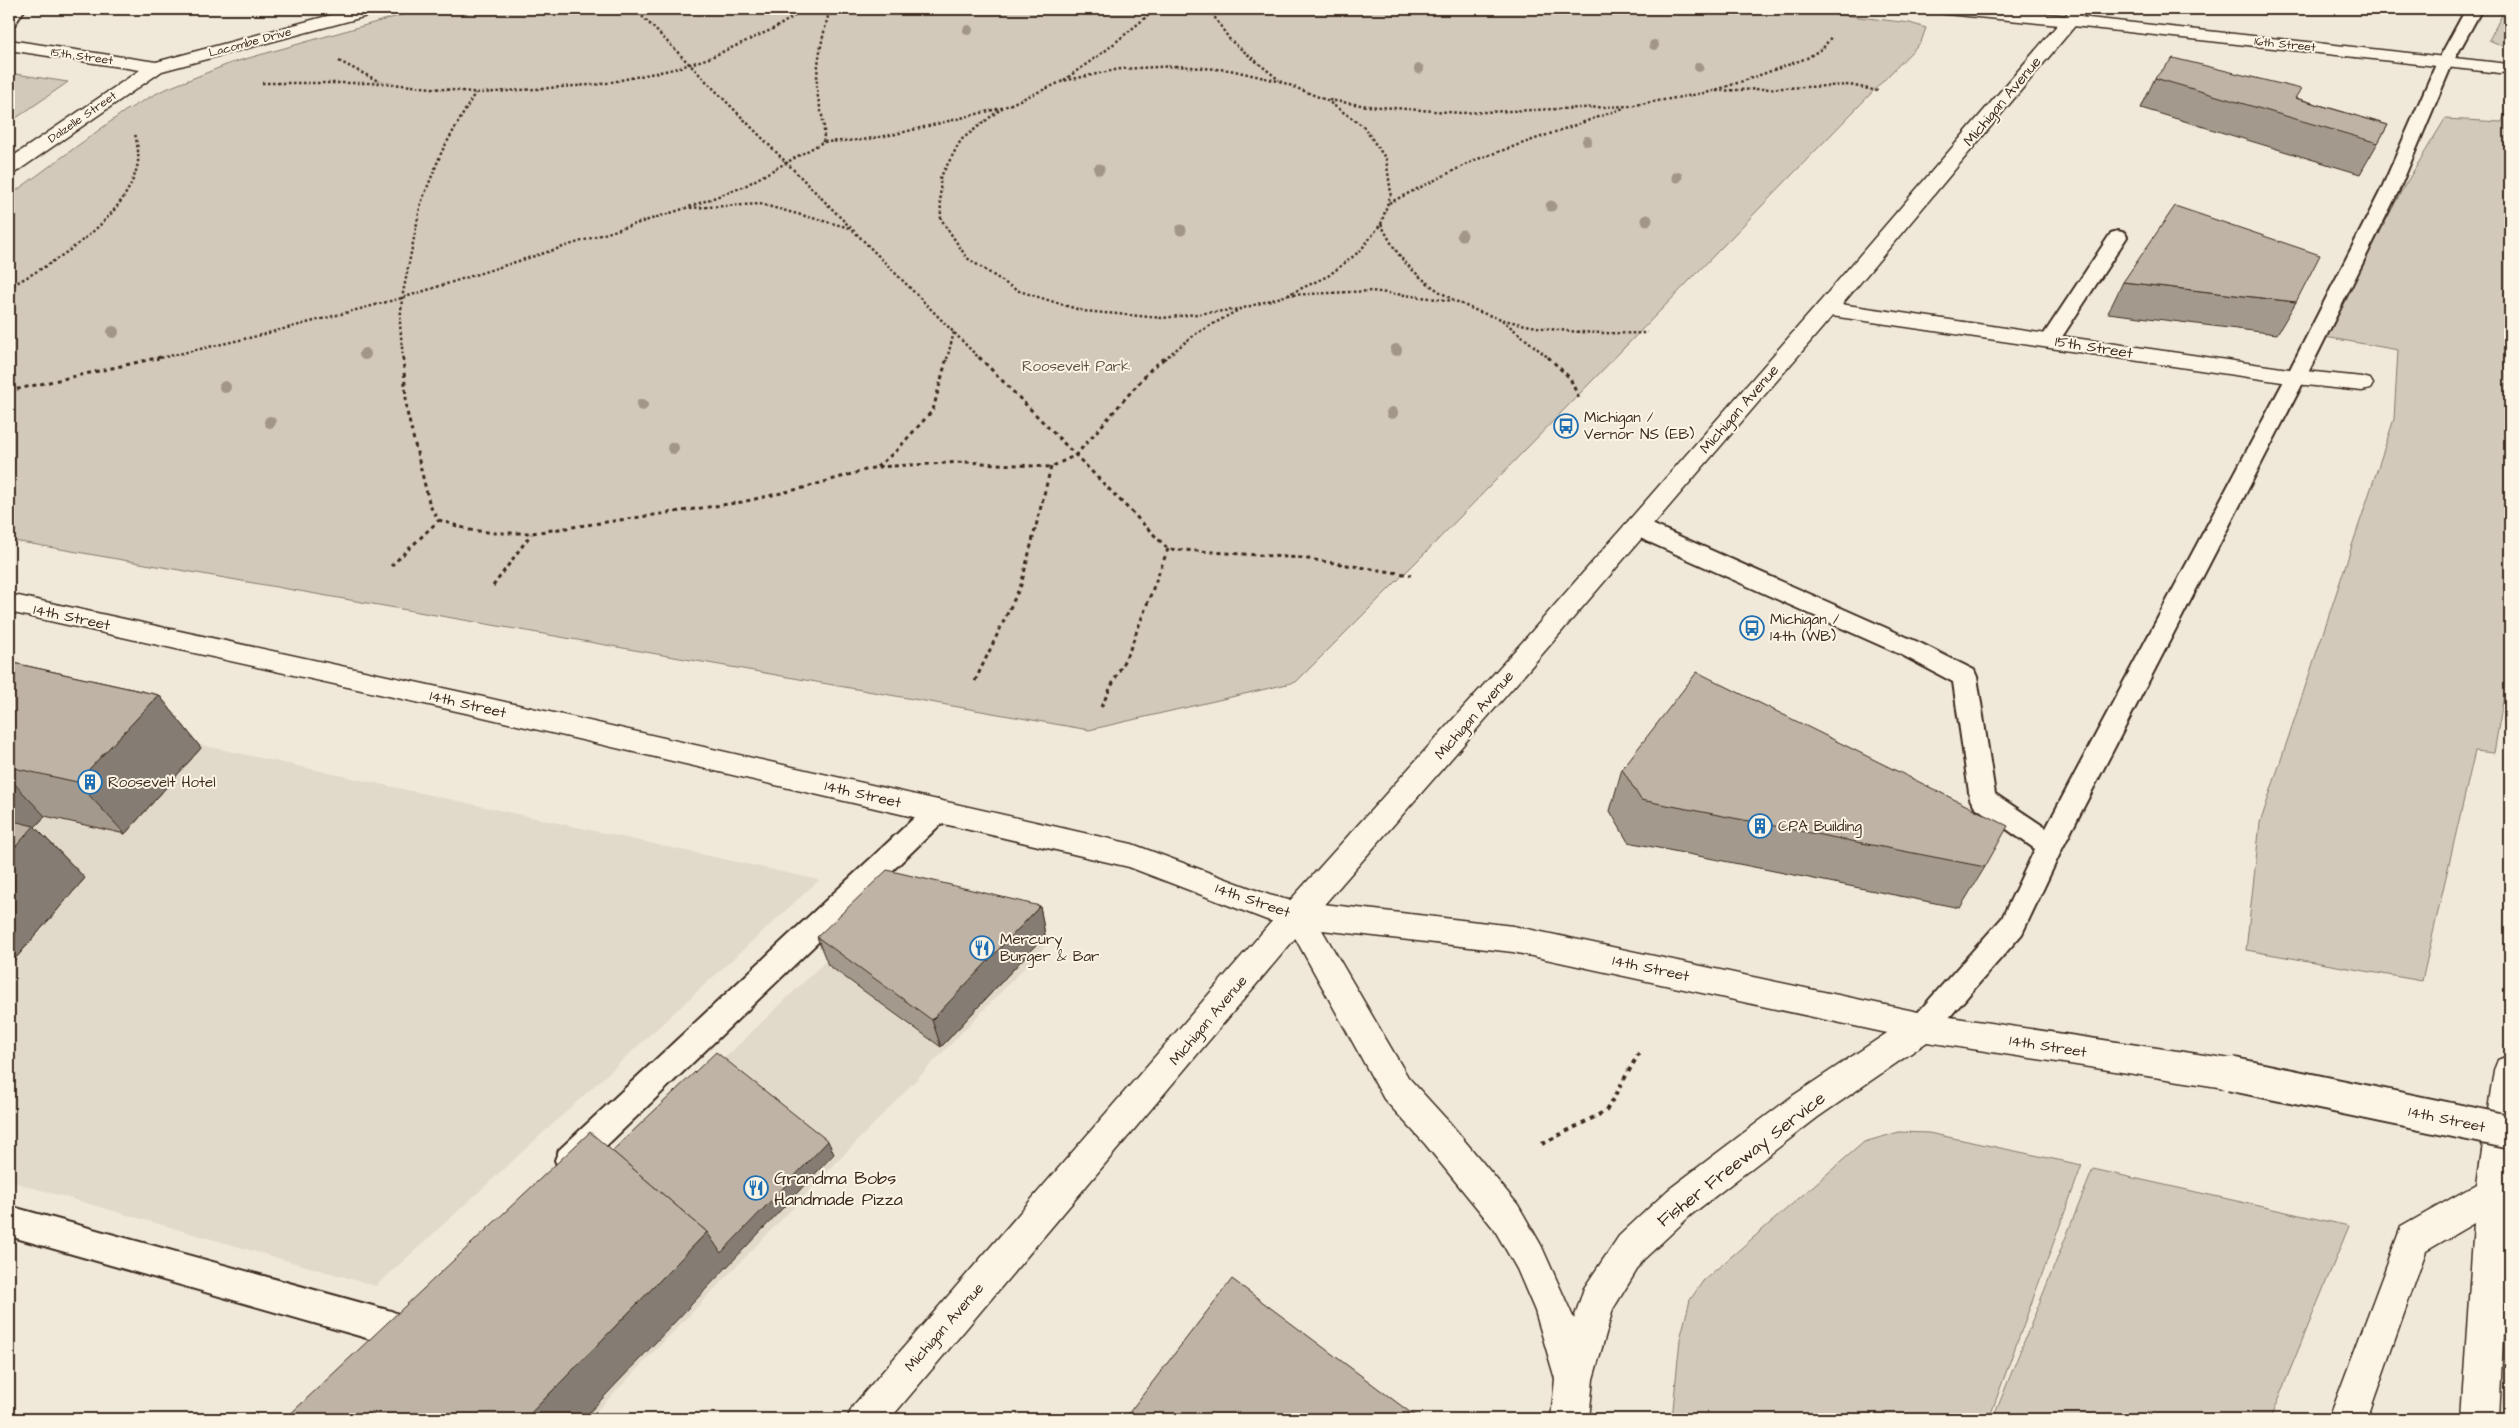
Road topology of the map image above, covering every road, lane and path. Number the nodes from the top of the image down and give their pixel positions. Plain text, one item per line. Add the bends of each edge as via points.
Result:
1 (17, 9) edge
2 (372, 9) edge
3 (635, 9) edge
4 (806, 9) edge
5 (830, 9) edge
6 (1156, 9) edge
7 (1209, 9) edge
8 (1946, 9) edge
9 (2474, 9) edge
10 (2075, 15) edge
11 (9, 20) edge
12 (1832, 36) dead end
13 (9, 45) edge
14 (334, 58) dead end
15 (2445, 62) junction
16 (690, 65) junction
17 (156, 67) junction
18 (2500, 68) dead end
19 (1063, 81) junction
20 (1282, 82) junction
21 (262, 83) dead end
22 (383, 83) junction
23 (1878, 91) dead end
24 (1710, 92) junction
25 (475, 93) junction
26 (1326, 100) junction
27 (1629, 106) junction
28 (1002, 108) junction
29 (134, 131) dead end
30 (823, 142) junction
31 (786, 162) junction
32 (9, 168) edge
33 (1389, 203) junction
34 (686, 208) junction
35 (1381, 224) junction
36 (851, 228) junction
37 (2118, 237) dead end
38 (9, 287) edge
39 (1285, 296) junction
40 (402, 298) junction
41 (1454, 301) junction
42 (1240, 309) junction
43 (1826, 309) junction
44 (1502, 319) junction
45 (954, 332) junction
46 (1647, 333) dead end
47 (2050, 340) junction
48 (2296, 377) junction
49 (2362, 384) dead end
50 (9, 391) edge
51 (1580, 402) dead end
52 (1076, 455) junction
53 (1051, 467) junction
54 (876, 468) junction
55 (439, 520) junction
56 (1637, 527) junction
57 (532, 533) junction
58 (1168, 549) junction
59 (391, 566) dead end
60 (1411, 575) dead end
61 (493, 586) dead end
62 (9, 603) edge
63 (975, 681) dead end
64 (1101, 707) dead end
65 (938, 811) junction
66 (2050, 845) junction
67 (1298, 914) junction
68 (1923, 1027) junction
69 (1639, 1053) dead end
70 (2510, 1070) edge
71 (2510, 1132) edge
72 (1542, 1144) dead end
73 (551, 1177) edge
74 (2493, 1194) junction
75 (9, 1221) edge
76 (392, 1327) edge
77 (1574, 1379) junction
78 (866, 1419) edge
79 (1570, 1419) edge
80 (2348, 1419) edge
81 (2480, 1419) edge

1 - 11 lane
2 - 17 main road, Lacombe Drive
3 - 16 path
4 - 16 path via 752,39
5 - 30 path via 817,64 820,111 827,129
6 - 19 path via 1105,52
7 - 20 path via 1223,34
8 - 10 main road, 16th Street
9 - 15 lane
10 - 15 main road, 16th Street
10 - 43 main road, Michigan Avenue
12 - 24 path via 1823,48 1807,58
13 - 17 main road, 15th Street
14 - 22 path
15 - 18 main road, 16th Street
15 - 48 lane via 2390,190
16 - 25 path via 648,76 594,84
16 - 31 path
17 - 32 main road, Dalzelle Street
19 - 20 path via 1120,69 1176,66 1230,70
19 - 28 path
20 - 26 path
21 - 22 path
22 - 25 path
23 - 24 path via 1842,85
24 - 27 path
25 - 40 path via 442,151 421,203
26 - 27 path via 1461,113
26 - 33 path via 1363,126 1386,159 1391,193
27 - 33 path via 1485,154 1442,173
28 - 30 path via 896,134
28 - 42 path via 961,140 940,178 941,219 967,258 1016,290 1083,311 1162,318
29 - 38 path via 137,169 122,201 84,239
30 - 31 path
31 - 34 path via 743,187
31 - 36 path
33 - 35 path
34 - 36 path via 760,204
34 - 40 path
35 - 39 path via 1360,251 1328,276
35 - 41 path via 1404,262
36 - 45 path
37 - 47 lane
39 - 41 path via 1344,291
39 - 42 path
40 - 50 path via 254,337
40 - 55 path via 400,324 407,412 430,506
41 - 44 path
42 - 52 path via 1197,333 1151,369
43 - 47 main road, 15th Street
43 - 56 main road, Michigan Avenue
44 - 46 path via 1582,334
44 - 51 path via 1558,365 1570,378
45 - 52 path
45 - 54 path via 933,410
47 - 48 main road, 15th Street
48 - 49 main road, 15th Street
48 - 66 lane
52 - 53 path
52 - 58 path
53 - 54 path via 964,462
53 - 63 path via 1021,585
54 - 57 path via 742,502
55 - 57 path via 495,534
55 - 59 path
56 - 66 lane via 1911,649 1965,677 1983,799
56 - 67 main road, Michigan Avenue
57 - 61 path
58 - 60 path via 1302,558
58 - 64 path via 1130,649
62 - 65 main road, 14th Street
65 - 67 main road, 14th Street via 1132,856 1268,907
65 - 73 lane
66 - 68 lane via 2012,926
67 - 68 main road, 14th Street via 1513,939
67 - 77 main road via 1396,1088 1506,1218 1529,1257 1552,1308
67 - 78 main road, Michigan Avenue
68 - 71 main road, 14th Street, bridge via 2231,1074
68 - 77 main road, Fisher Freeway Service via 1806,1106 1680,1202 1631,1248 1596,1301
69 - 72 path via 1606,1111
70 - 74 main road
74 - 80 main road via 2413,1239
74 - 81 main road
75 - 76 lane
77 - 79 main road

